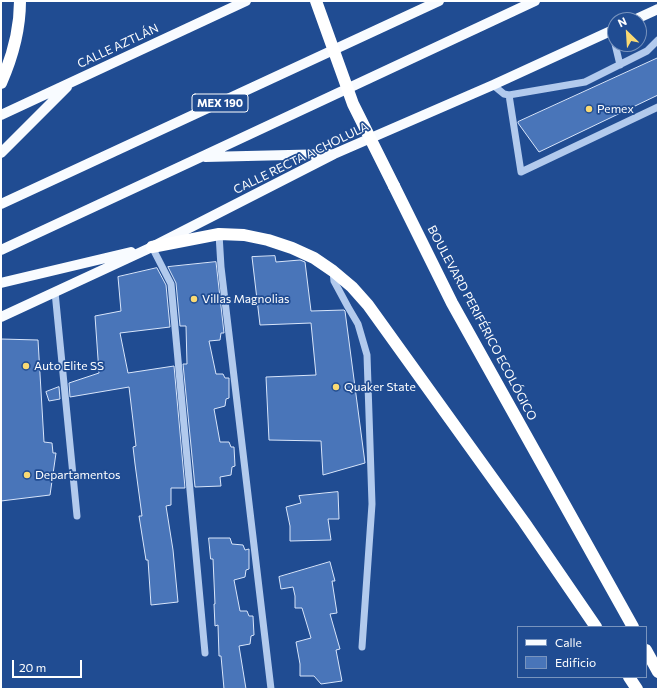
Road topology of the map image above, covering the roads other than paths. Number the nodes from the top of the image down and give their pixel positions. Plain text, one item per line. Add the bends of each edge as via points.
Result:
1 (20, 1) edge
2 (246, 1) edge
3 (316, 1) edge
4 (439, 1) edge
5 (534, 1) edge
6 (658, 9) edge
7 (647, 14) edge
8 (607, 33) edge
9 (658, 40) edge
10 (617, 52) edge
11 (620, 65) junction
12 (73, 82) junction
13 (1, 84) edge
14 (493, 85) junction
15 (509, 95) junction
16 (658, 107) edge
17 (1, 115) edge
18 (1, 153) edge
19 (334, 154) junction
20 (202, 157) junction
21 (1, 204) edge
22 (218, 234) junction
23 (152, 247) junction
24 (1, 250) edge
25 (333, 271) junction
26 (1, 283) edge
27 (56, 292) junction
28 (1, 317) edge
29 (77, 516) dead end
30 (595, 626) edge
31 (632, 626) edge
32 (362, 647) dead end
33 (647, 652) edge
34 (205, 653) dead end
35 (658, 672) edge
36 (630, 678) edge
37 (271, 689) edge
38 (637, 689) edge

1 - 13 highway via 14,48
2 - 12 main road, CALLE AZTLÁN
3 - 31 highway, BOULEVARD PERIFÉRICO ECOLÓGICO, bridge via 354,104 452,303
4 - 21 main road, MEX 190
5 - 20 main road
6 - 7 main road
8 - 14 main road, CALLE RECTA A CHOLULA
9 - 11 street via 647,51
10 - 11 street
11 - 15 street via 585,82
12 - 17 main road, CALLE AZTLÁN
12 - 18 main road
14 - 15 street
14 - 19 main road, CALLE RECTA A CHOLULA
15 - 16 street via 521,172
19 - 20 main road
19 - 23 main road, CALLE RECTA A CHOLULA
20 - 24 main road
22 - 23 highway
22 - 25 highway via 268,240 314,258
22 - 37 street
23 - 26 main road
23 - 27 main road, CALLE RECTA A CHOLULA
23 - 34 street via 171,284
25 - 30 highway via 368,304
25 - 32 street via 334,281 358,324 367,356 372,504
27 - 28 main road, CALLE RECTA A CHOLULA
27 - 29 street
33 - 35 highway
36 - 38 highway

